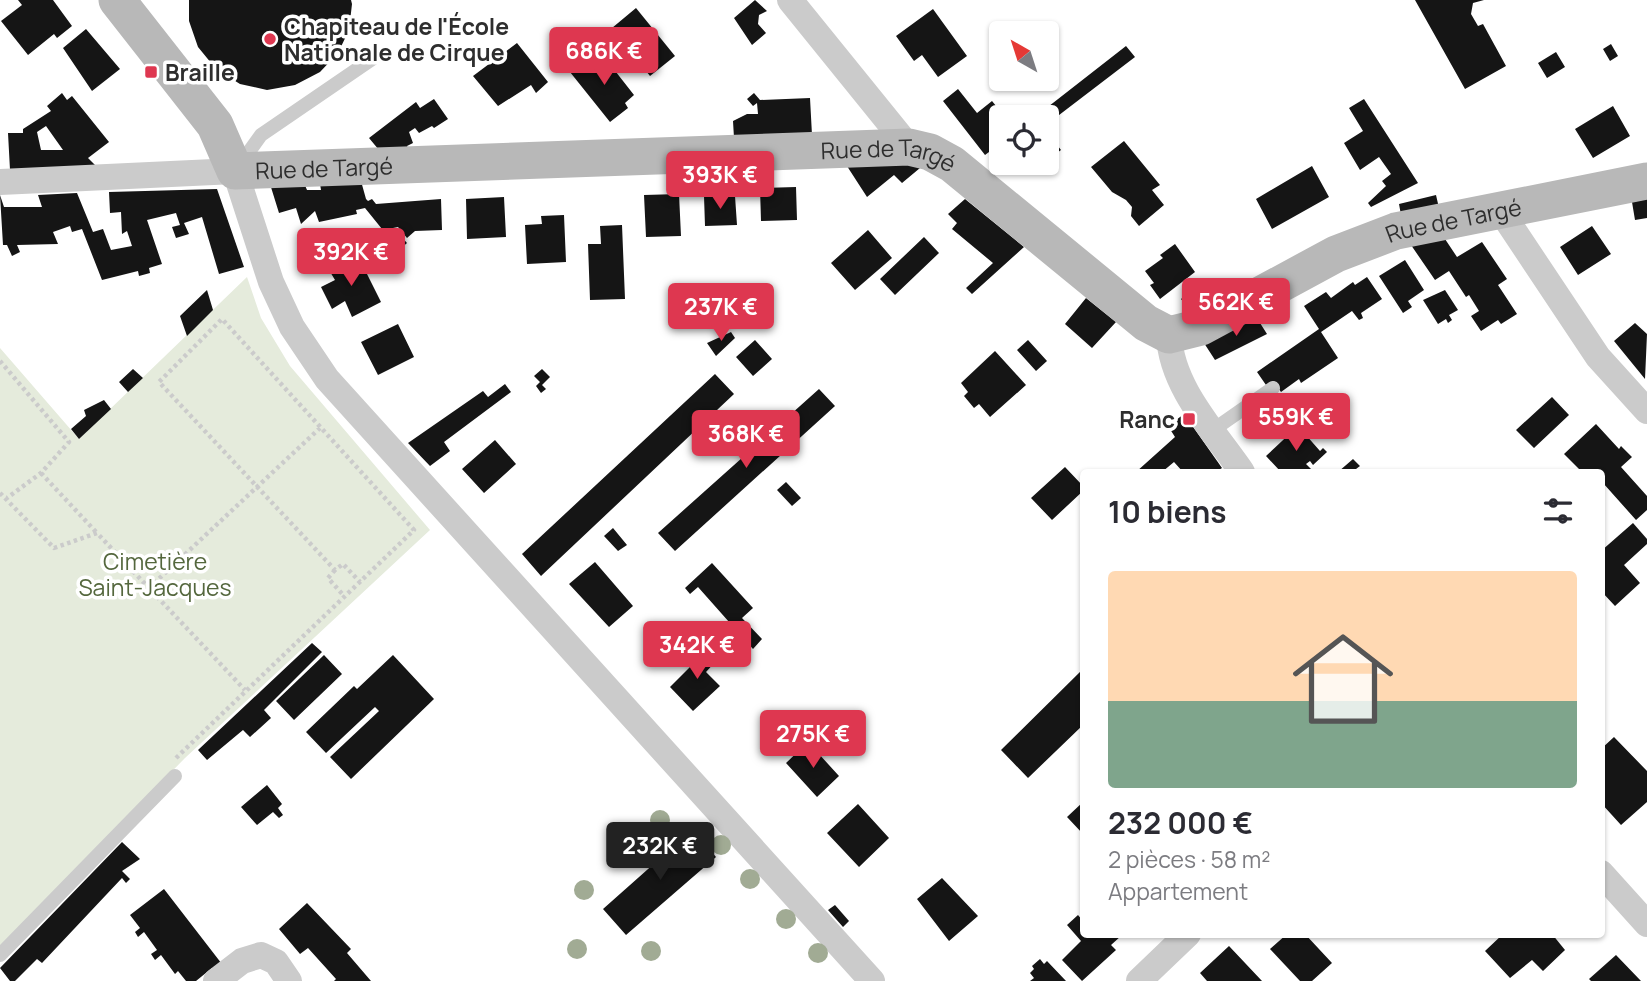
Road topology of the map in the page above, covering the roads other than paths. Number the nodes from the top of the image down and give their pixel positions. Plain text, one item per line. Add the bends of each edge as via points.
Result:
1 (117, 0) edge
2 (790, 0) edge
3 (374, 57) dead end
4 (909, 147) junction
5 (235, 171) junction
6 (1647, 181) edge
7 (0, 182) edge
8 (1500, 210) junction
9 (1169, 335) junction
10 (1273, 388) dead end
11 (1647, 411) edge
12 (1213, 430) junction
13 (1240, 469) edge
14 (172, 770) road end
15 (1605, 877) edge
16 (1647, 924) edge
17 (1184, 938) edge
18 (0, 956) edge
19 (867, 976) edge
20 (216, 981) edge
21 (289, 981) edge
22 (1139, 981) edge

1 - 5 street via 215,125
2 - 4 street
3 - 5 lane via 261,135
4 - 5 street, Rue de Targé
4 - 9 street, Rue de Targé via 952,164 1146,323
5 - 7 street, Rue de Targé
5 - 19 street via 271,282 292,327 327,379
6 - 8 street, Rue de Targé
8 - 9 street, Rue de Targé via 1396,231 1336,254 1201,327
8 - 11 street via 1598,358
9 - 12 street via 1170,356 1179,379
10 - 12 lane
12 - 13 street
14 - 18 lane
15 - 16 street
17 - 22 street
20 - 21 street via 242,961 261,955 276,962

